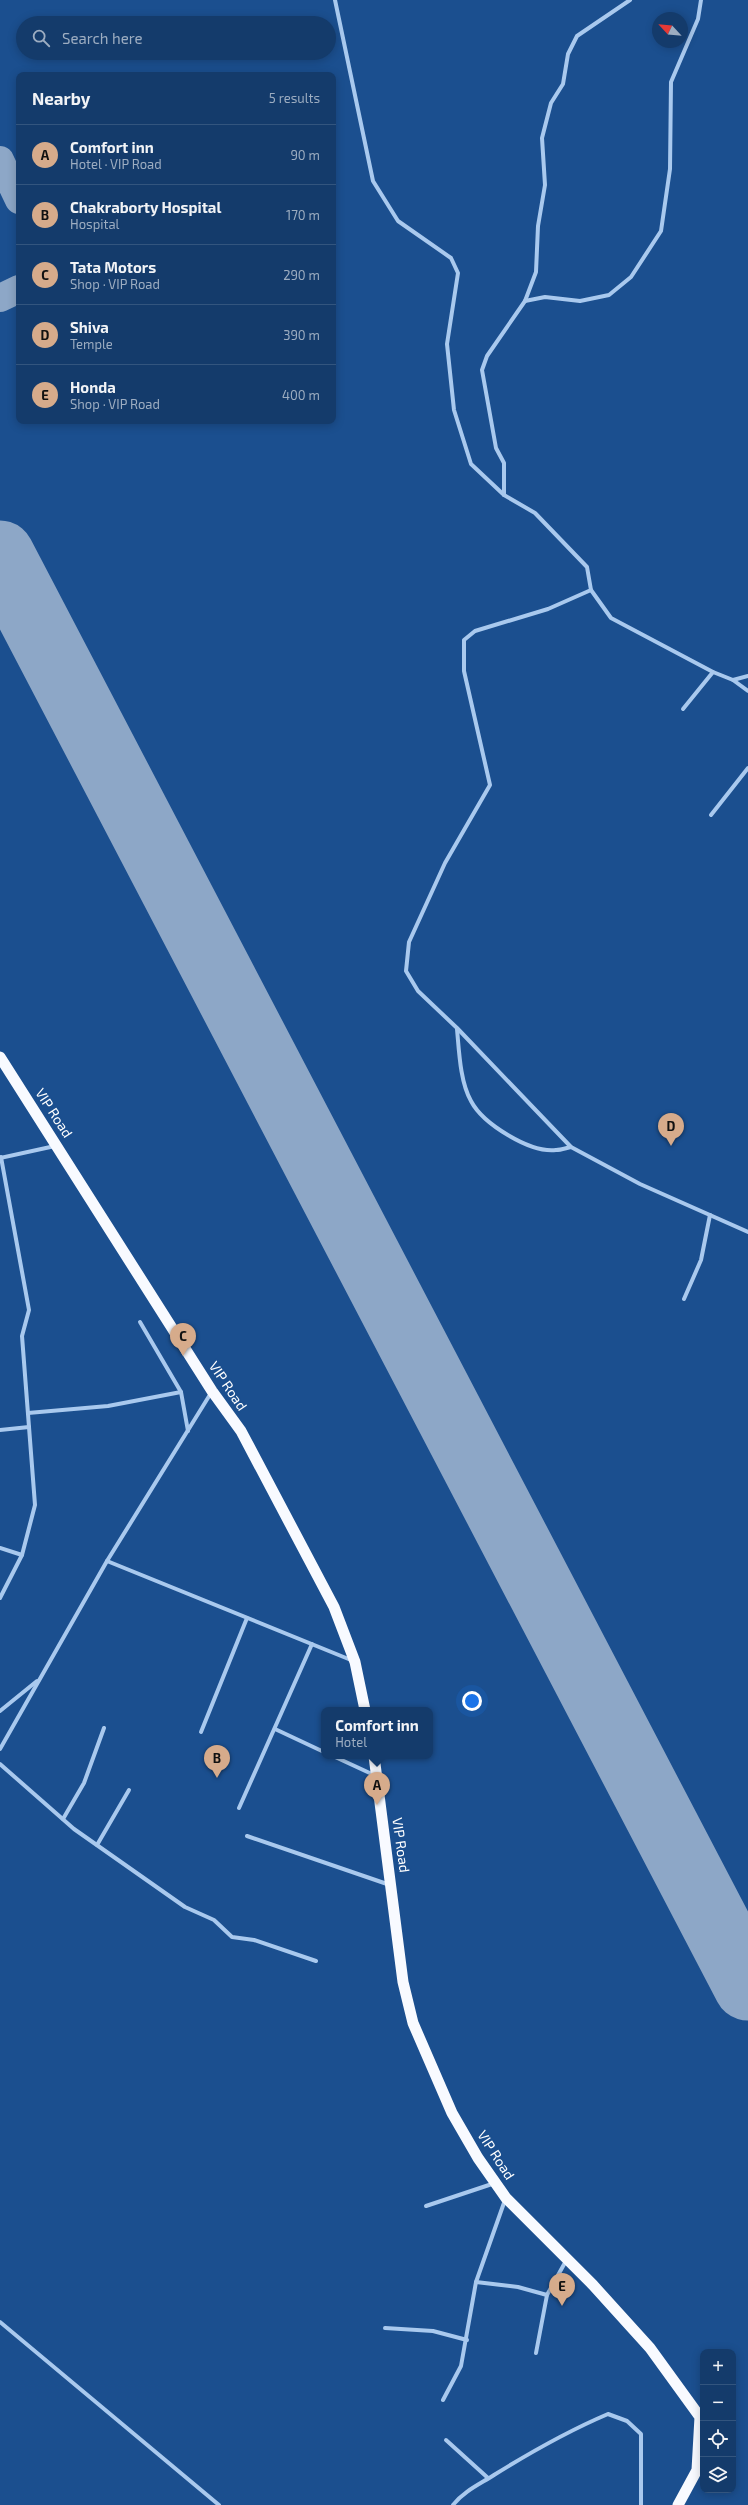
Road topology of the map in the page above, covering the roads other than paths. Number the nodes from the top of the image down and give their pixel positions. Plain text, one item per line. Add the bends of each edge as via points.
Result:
1 (334, 0) edge
2 (630, 0) edge
3 (701, 0) edge
4 (525, 300) junction
5 (504, 495) junction
6 (591, 590) junction
7 (713, 672) junction
8 (748, 676) edge
9 (733, 680) junction
10 (748, 691) edge
11 (683, 708) dead end
12 (748, 768) edge
13 (711, 815) dead end
14 (457, 1028) junction
15 (0, 1057) edge
16 (57, 1146) junction
17 (571, 1146) junction
18 (1, 1158) edge
19 (710, 1215) junction
20 (748, 1232) edge
21 (684, 1300) dead end
22 (140, 1322) dead end
23 (212, 1391) junction
24 (181, 1392) junction
25 (28, 1413) junction
26 (29, 1427) junction
27 (0, 1430) edge
28 (188, 1431) junction
29 (0, 1548) edge
30 (22, 1555) junction
31 (107, 1561) junction
32 (0, 1598) edge
33 (246, 1618) junction
34 (312, 1644) junction
35 (355, 1662) junction
36 (40, 1679) junction
37 (364, 1707) edge
38 (0, 1711) edge
39 (104, 1728) dead end
40 (275, 1729) junction
41 (201, 1732) dead end
42 (0, 1749) edge
43 (321, 1751) edge
44 (339, 1759) edge
45 (374, 1759) edge
46 (0, 1764) edge
47 (376, 1776) junction
48 (129, 1790) dead end
49 (240, 1808) dead end
50 (62, 1819) junction
51 (247, 1836) dead end
52 (97, 1845) junction
53 (392, 1886) junction
54 (316, 1961) dead end
55 (495, 2183) junction
56 (506, 2198) junction
57 (426, 2206) dead end
58 (567, 2259) junction
59 (476, 2282) junction
60 (547, 2295) junction
61 (0, 2322) edge
62 (385, 2328) dead end
63 (467, 2340) junction
64 (536, 2353) dead end
65 (444, 2400) dead end
66 (446, 2440) dead end
67 (488, 2478) junction
68 (219, 2505) edge
69 (453, 2505) edge
70 (641, 2505) edge
71 (678, 2505) edge

1 - 5 street via 373,181 398,221 451,258 458,273 447,344 454,410 471,464
2 - 4 street via 577,36 568,54 563,84 551,103 542,138 545,185 538,226 536,272
3 - 4 street via 698,19 671,82 670,169 661,231 631,277 609,296 580,301 545,297
4 - 5 street via 487,356 482,370 496,448 504,462
5 - 6 street via 535,513 587,567
6 - 7 street via 611,618
6 - 14 street via 548,609 475,631 464,640 464,671 490,785 446,862 409,942 406,971 418,991
7 - 9 street
7 - 11 street
8 - 9 street
9 - 10 street
12 - 13 street
14 - 17 street
14 - 17 street via 460,1064 471,1102 493,1126 525,1144 555,1151
15 - 16 highway, VIP Road
16 - 18 street
16 - 23 highway, VIP Road
17 - 19 street via 640,1184
18 - 25 street via 29,1310 22,1336
19 - 20 street
19 - 21 street via 701,1260
22 - 24 street
23 - 28 street
23 - 35 highway, VIP Road via 241,1430 297,1536 334,1607
24 - 25 street via 108,1406
24 - 28 street
25 - 26 street
26 - 27 street
26 - 30 street via 34,1505
28 - 31 street
29 - 30 street
30 - 32 street
31 - 33 street
31 - 36 street
33 - 34 street
33 - 41 street
34 - 35 street
34 - 40 street
35 - 37 highway, VIP Road
36 - 38 street
36 - 42 street
39 - 50 street via 84,1783
40 - 43 street
40 - 49 street
44 - 47 street
45 - 47 highway, VIP Road
46 - 50 street
47 - 53 highway, VIP Road
48 - 52 street
50 - 52 street
51 - 53 street
52 - 54 street via 185,1907 214,1920 232,1937 254,1940
53 - 55 highway, VIP Road via 403,1982 413,2023 452,2113
55 - 56 highway, VIP Road
55 - 57 street
56 - 58 highway, VIP Road
56 - 59 street
58 - 60 street
58 - 71 highway, VIP Road via 650,2348 700,2417 697,2470
59 - 60 street via 518,2287
59 - 63 street
60 - 64 street
61 - 68 street
62 - 63 street via 433,2331
63 - 65 street via 461,2366
66 - 67 street
67 - 69 street via 460,2496
67 - 70 street via 572,2429 608,2414 627,2421 641,2434

